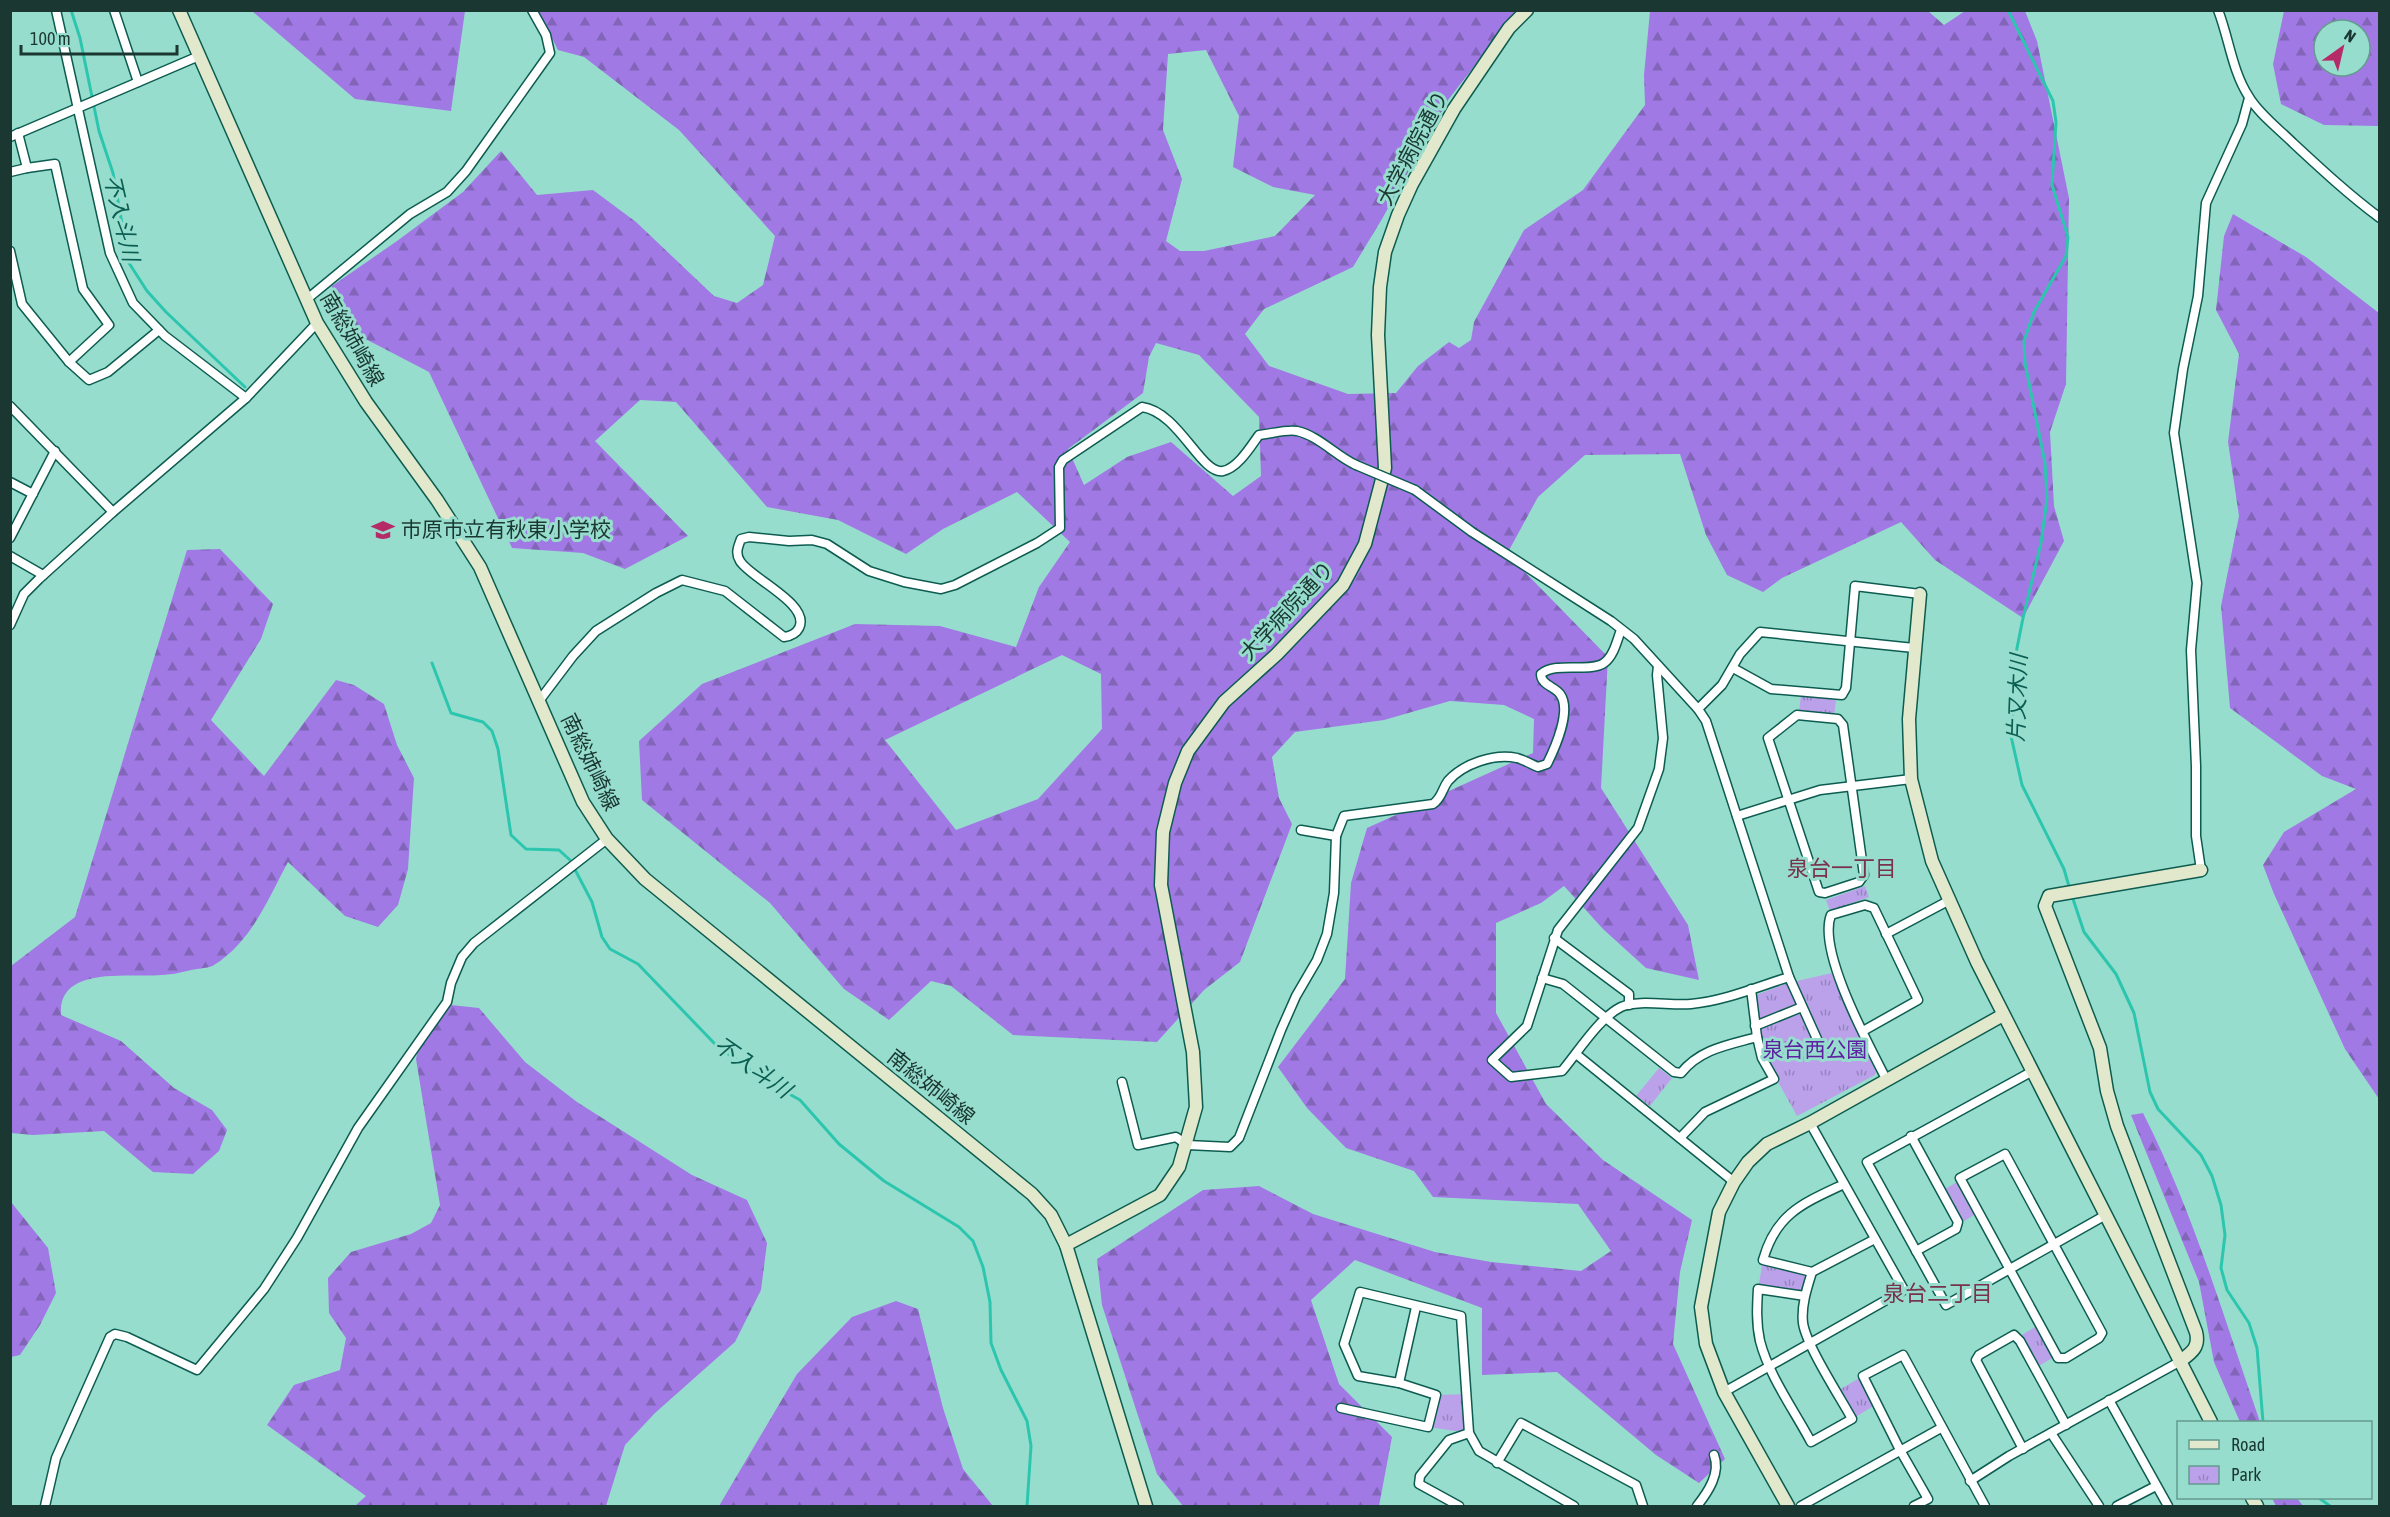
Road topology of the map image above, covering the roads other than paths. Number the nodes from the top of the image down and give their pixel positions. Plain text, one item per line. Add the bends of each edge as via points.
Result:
1 (56, 10) edge
2 (114, 10) edge
3 (179, 10) edge
4 (532, 10) edge
5 (1527, 10) edge
6 (2218, 10) edge
7 (199, 56) junction
8 (138, 82) junction
9 (2249, 98) junction
10 (77, 108) junction
11 (14, 135) edge
12 (27, 168) junction
13 (10, 172) edge
14 (2379, 218) edge
15 (10, 251) edge
16 (306, 300) junction
17 (317, 323) junction
18 (159, 330) junction
19 (69, 362) junction
20 (246, 398) junction
21 (10, 406) edge
22 (55, 451) junction
23 (10, 482) edge
24 (33, 494) junction
25 (113, 512) junction
26 (10, 538) edge
27 (10, 556) edge
28 (43, 575) junction
29 (1920, 594) joint
30 (10, 625) edge
31 (1621, 630) junction
32 (1850, 641) junction
33 (1914, 648) junction
34 (1658, 666) junction
35 (1733, 668) junction
36 (539, 701) junction
37 (1698, 709) junction
38 (1911, 779) junction
39 (1851, 785) junction
40 (1788, 799) junction
41 (1737, 816) junction
42 (1301, 830) dead end
43 (1336, 836) junction
44 (607, 839) junction
45 (2201, 870) joint
46 (1948, 901) junction
47 (1886, 934) junction
48 (1554, 938) junction
49 (1789, 977) junction
50 (1542, 978) junction
51 (1751, 989) junction
52 (1629, 1005) junction
53 (1802, 1006) junction
54 (2003, 1015) junction
55 (1606, 1018) junction
56 (1755, 1026) junction
57 (1863, 1031) junction
58 (1757, 1036) junction
59 (1817, 1039) dead end
60 (1576, 1054) junction
61 (2031, 1072) junction
62 (1886, 1079) junction
63 (1122, 1082) dead end
64 (1810, 1123) junction
65 (1911, 1136) junction
66 (1680, 1138) junction
67 (1187, 1145) junction
68 (1734, 1182) junction
69 (1844, 1184) junction
70 (2104, 1216) junction
71 (1875, 1239) junction
72 (2055, 1244) junction
73 (1065, 1245) junction
74 (1916, 1251) junction
75 (2009, 1269) junction
76 (1812, 1272) junction
77 (1805, 1296) junction
78 (1416, 1307) junction
79 (1811, 1343) junction
80 (2179, 1362) junction
81 (1770, 1366) junction
82 (1399, 1383) junction
83 (1724, 1392) junction
84 (2109, 1400) junction
85 (1341, 1408) dead end
86 (2210, 1421) edge
87 (2066, 1425) junction
88 (1941, 1428) junction
89 (1469, 1433) junction
90 (2051, 1433) junction
91 (2023, 1449) junction
92 (1900, 1450) junction
93 (1714, 1455) dead end
94 (1497, 1462) junction
95 (1970, 1481) junction
96 (2156, 1486) junction
97 (45, 1506) edge
98 (1146, 1506) edge
99 (1459, 1506) edge
100 (1574, 1506) edge
101 (1643, 1506) edge
102 (1697, 1506) edge
103 (1788, 1506) edge
104 (1801, 1506) edge
105 (1914, 1506) edge
106 (1985, 1506) edge
107 (2099, 1506) edge
108 (2117, 1506) edge
109 (2168, 1506) edge

1 - 10 street
2 - 8 street
3 - 7 street, 南総姉崎線
4 - 16 street via 546,35 550,53 466,171 447,192 410,214
5 - 67 street, 大学病院通り via 1509,28 1454,109 1412,184 1385,252 1378,335 1385,468 1365,544 1343,585 1224,702 1188,751 1175,783 1163,831 1161,885 1193,1052 1196,1107
6 - 9 street
7 - 8 street
7 - 16 street, 南総姉崎線
8 - 10 street
9 - 14 street
9 - 45 street via 2242,124 2206,203 2198,296 2174,434 2197,583 2191,650 2196,836
10 - 11 street
10 - 18 street via 111,253 133,303
11 - 12 street
12 - 13 street
12 - 19 street via 55,164 83,289 109,325
15 - 19 street via 22,304
16 - 17 street, 南総姉崎線
17 - 20 street
17 - 36 street, 南総姉崎線 via 366,402 480,567
18 - 19 street via 108,372 89,380
18 - 20 street
20 - 25 street
21 - 22 street
22 - 24 street
22 - 25 street
23 - 24 street
24 - 26 street
25 - 28 street
27 - 28 street
28 - 30 street via 24,594
29 - 32 street via 1855,585
29 - 33 street
31 - 34 street
31 - 36 street, bridge via 1415,490 1341,458 1312,437 1295,430 1259,435 1245,454 1224,471 1214,470 1168,419 1152,408 1142,407 1063,460 1059,467 1060,528 955,585 941,589 869,571 827,544 812,540 741,539 737,549 741,563 797,608 801,622 793,635 784,637 725,591 682,580 596,631
31 - 43 street via 1601,665 1549,669 1540,674 1560,695 1564,707 1562,726 1547,764 1538,767 1516,758 1472,764 1450,779 1433,804 1344,816
32 - 33 street
32 - 35 street via 1760,632
32 - 35 street via 1842,695 1771,689
33 - 38 street via 1909,719
34 - 37 street
34 - 48 street via 1663,738 1659,770 1642,818
35 - 37 street
36 - 44 street, 南総姉崎線 via 583,802
37 - 41 street via 1706,721
38 - 39 street
38 - 46 street via 1932,861
39 - 40 street
39 - 40 street via 1843,725 1838,719 1797,715 1768,738
39 - 40 street via 1864,875 1859,882 1825,893 1819,892
40 - 41 street
41 - 49 street
42 - 43 street
43 - 67 street via 1334,893 1327,934 1281,1030 1239,1138 1230,1147
44 - 73 street, 南総姉崎線 via 645,879 689,916 1032,1194 1051,1215
44 - 97 street via 486,932 462,957 447,1002 358,1128 297,1239 264,1289 197,1370 127,1337 110,1337 56,1458
45 - 80 street via 2049,896 2045,906 2100,1048 2117,1126 2196,1332 2196,1348
46 - 47 street
46 - 54 street
47 - 57 street via 1918,1000
47 - 57 street via 1874,908 1865,905 1831,915 1828,924 1835,965
48 - 50 street
48 - 52 street via 1629,994
49 - 51 street
49 - 53 street
50 - 55 street via 1563,984
50 - 60 street via 1527,1026 1492,1060 1511,1077 1562,1071
51 - 52 street via 1691,1004
51 - 56 street
52 - 55 street
53 - 56 street
53 - 59 street
54 - 61 street
54 - 62 street
55 - 58 street via 1674,1072 1681,1073 1704,1052
55 - 60 street
56 - 58 street
57 - 62 street
58 - 66 street via 1762,1058 1774,1079 1705,1112
60 - 66 street
61 - 65 street
61 - 70 street
62 - 64 street
63 - 67 street via 1138,1145 1176,1137
64 - 68 street via 1767,1144 1748,1161
64 - 69 street
65 - 74 street via 1958,1222 1956,1229
65 - 74 street via 1867,1162
66 - 68 street
67 - 73 street, 大学病院通り via 1179,1167 1160,1194
68 - 83 street via 1719,1212 1701,1307 1706,1344
69 - 71 street
69 - 76 street via 1787,1215 1766,1249 1763,1260
70 - 72 street
70 - 80 street
71 - 76 street
71 - 79 street via 1904,1290
72 - 75 street
72 - 75 street via 2102,1333 2066,1358 2058,1358
72 - 75 street via 2005,1154 1960,1179
73 - 98 street, 南総姉崎線
74 - 75 street via 1946,1305
76 - 77 street
77 - 79 street via 1803,1324
77 - 81 street via 1758,1289 1759,1329
78 - 82 street
78 - 82 street via 1360,1292 1344,1344 1358,1376
78 - 89 street via 1461,1316
79 - 81 street
79 - 81 street via 1852,1419 1811,1442
80 - 84 street
80 - 86 street
81 - 83 street
82 - 85 street via 1436,1395 1428,1427
83 - 103 street
84 - 87 street
84 - 96 street
87 - 90 street
87 - 91 street via 2014,1335 1976,1360
88 - 92 street
88 - 92 street via 1903,1355 1863,1376
88 - 95 street
89 - 94 street via 1479,1451
89 - 99 street via 1449,1440 1420,1476 1419,1484
90 - 91 street
90 - 107 street
91 - 95 street
92 - 104 street
92 - 105 street via 1928,1499
93 - 102 street via 1717,1470
94 - 100 street
94 - 101 street via 1521,1423 1636,1485
95 - 106 street
96 - 108 street
96 - 109 street

